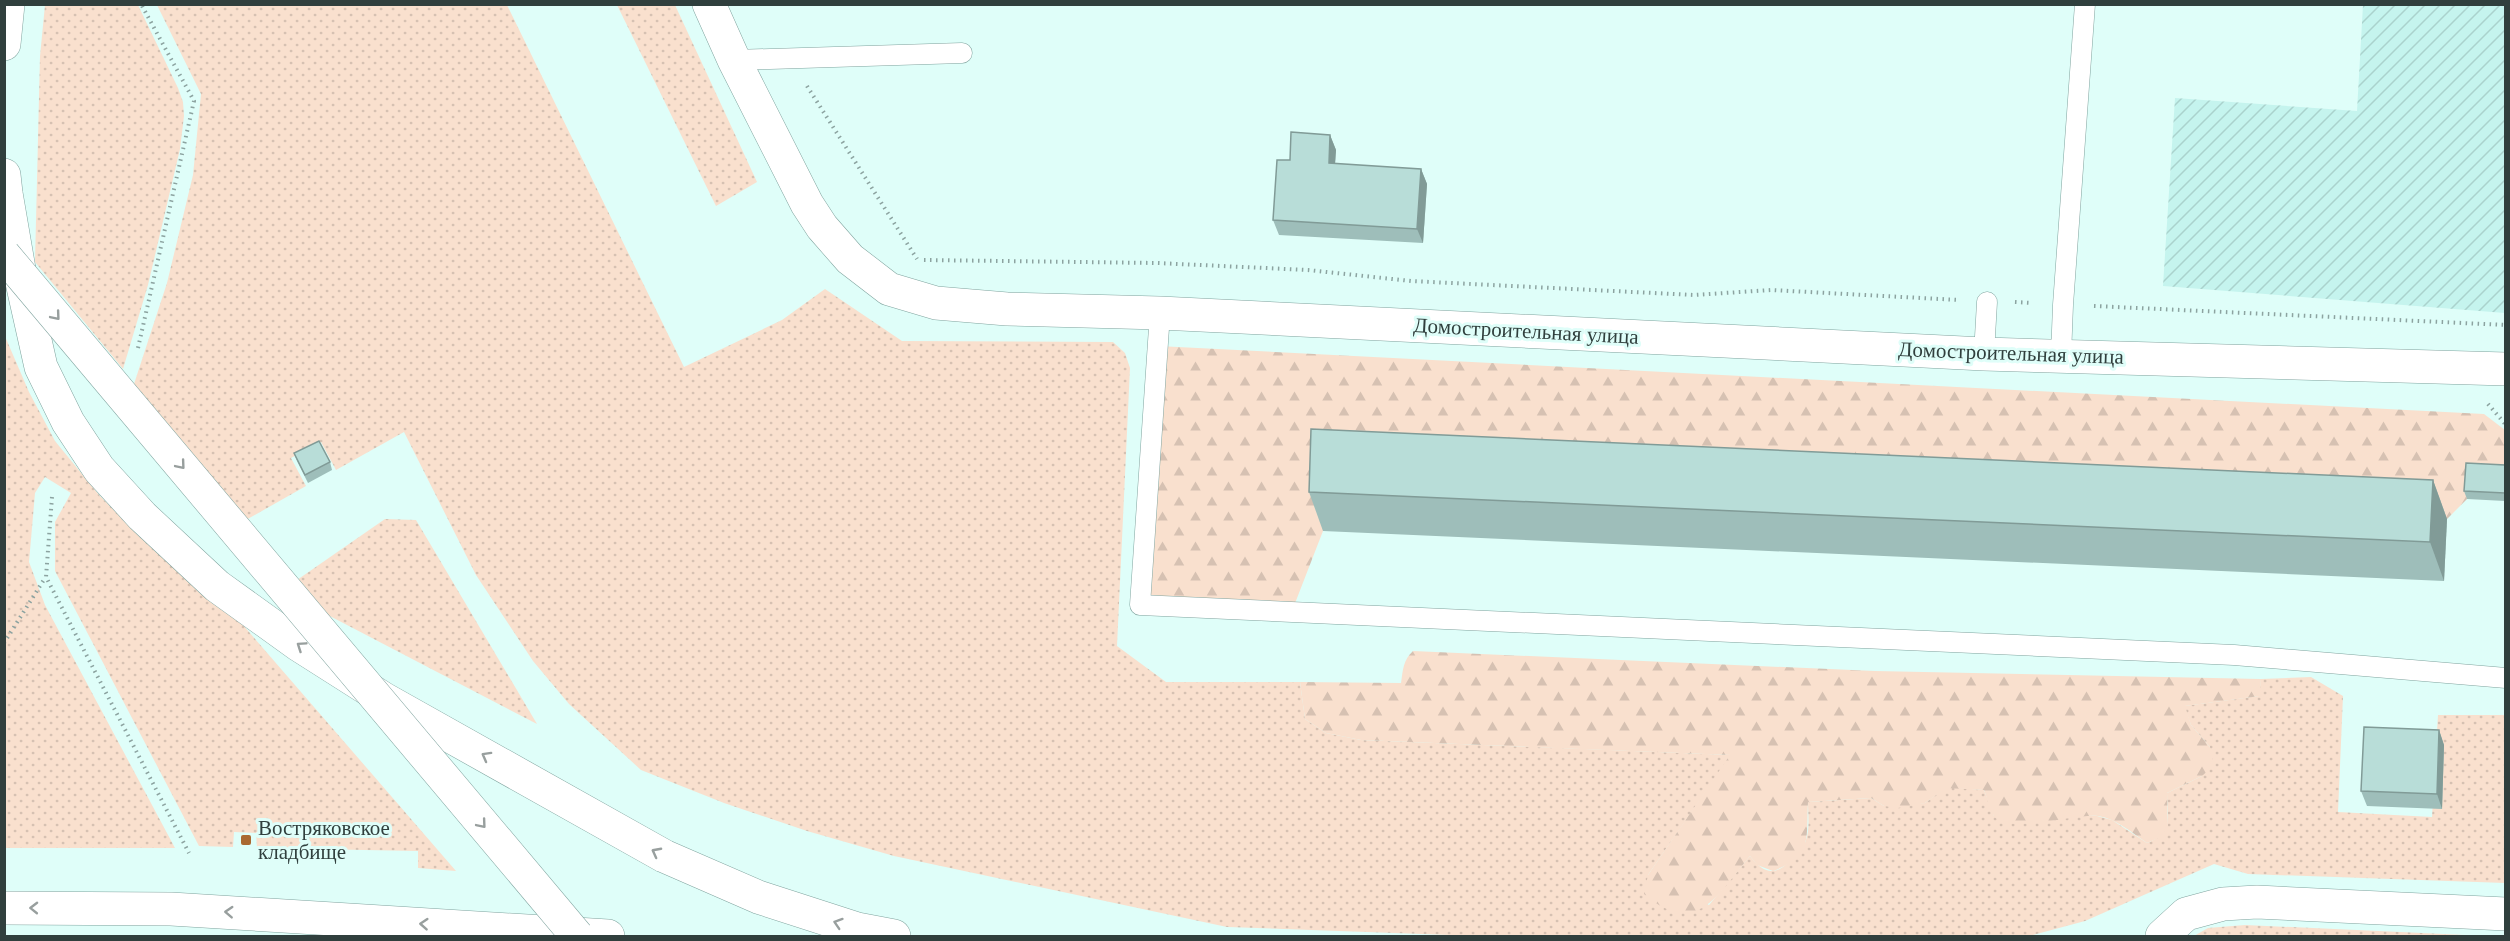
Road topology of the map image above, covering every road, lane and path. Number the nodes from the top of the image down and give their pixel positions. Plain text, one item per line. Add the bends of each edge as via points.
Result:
1 (8, 4) edge
2 (141, 4) edge
3 (710, 4) edge
4 (2085, 4) edge
5 (4, 44) edge
6 (962, 53) dead end
7 (734, 60) junction
8 (790, 60) junction
9 (4, 175) edge
10 (4, 255) edge
11 (1987, 302) junction
12 (2032, 303) dead end
13 (2094, 306) dead end
14 (1160, 313) junction
15 (2505, 325) edge
16 (138, 348) dead end
17 (1984, 354) junction
18 (2061, 356) junction
19 (2505, 369) edge
20 (2486, 402) dead end
21 (2505, 425) edge
22 (51, 497) dead end
23 (46, 577) junction
24 (4, 643) edge
25 (2505, 678) edge
26 (189, 853) dead end
27 (4, 908) edge
28 (2505, 914) edge
29 (577, 936) edge
30 (608, 936) edge
31 (894, 936) edge
32 (2162, 936) edge

1 - 5 main road
2 - 16 path via 194,101
3 - 7 main road, Домостроительная улица
4 - 18 lane
6 - 8 lane
7 - 8 lane
7 - 14 main road, Домостроительная улица via 822,227 850,259 889,288 936,303
8 - 11 path via 916,259 1157,263 1694,295 1771,290
31 -> 9 main road via 857,929 758,897 664,856 384,699 217,586 142,516 99,469 68,422 41,367 19,269
10 -> 29 main road, bridge
11 - 12 path
11 - 17 lane
13 - 15 path
14 - 17 main road, Домостроительная улица
14 - 25 lane via 1140,604 2234,655
17 - 18 main road, Домостроительная улица
18 - 19 main road, Домостроительная улица
20 - 21 path
22 - 23 path
23 - 24 path
23 - 26 path
30 -> 27 main road via 171,909
28 - 32 main road via 2257,902 2223,904 2186,914

